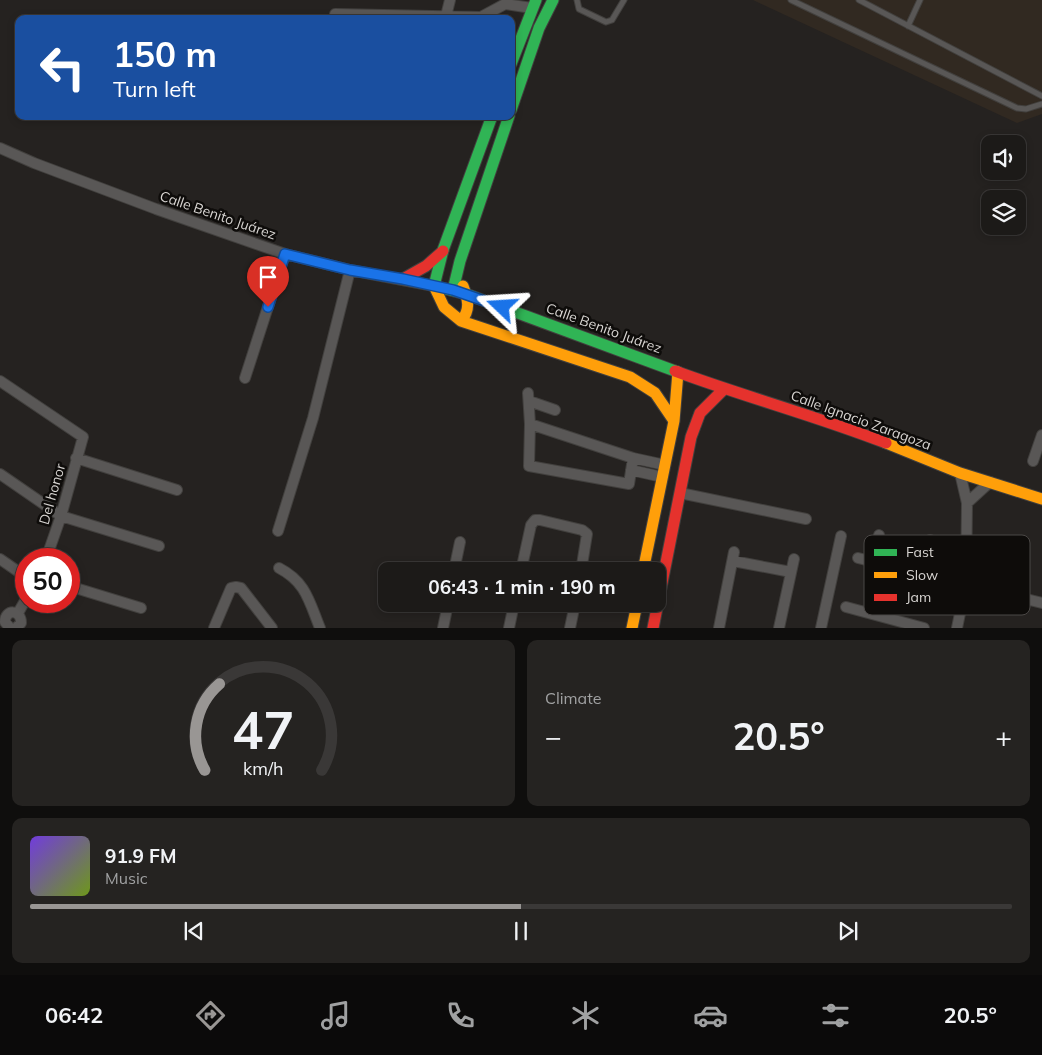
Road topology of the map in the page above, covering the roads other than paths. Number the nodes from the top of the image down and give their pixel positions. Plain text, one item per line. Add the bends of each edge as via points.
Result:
1 (450, 0) edge
2 (553, 0) edge
3 (577, 0) edge
4 (624, 0) edge
5 (791, 0) edge
6 (858, 0) edge
7 (920, 0) edge
8 (534, 4) edge
9 (335, 14) dead end
10 (390, 15) edge
11 (446, 15) edge
12 (485, 15) edge
13 (908, 26) junction
14 (516, 47) edge
15 (515, 86) edge
16 (1042, 96) edge
17 (1042, 104) edge
18 (491, 120) edge
19 (508, 120) edge
20 (0, 148) edge
21 (443, 250) junction
22 (285, 254) junction
23 (460, 261) junction
24 (350, 270) junction
25 (403, 279) junction
26 (434, 286) junction
27 (453, 290) junction
28 (466, 294) junction
29 (461, 322) junction
30 (678, 372) junction
31 (245, 378) dead end
32 (0, 381) edge
33 (724, 389) junction
34 (555, 410) dead end
35 (674, 421) junction
36 (530, 424) junction
37 (1042, 434) edge
38 (76, 458) junction
39 (633, 458) junction
40 (1033, 461) dead end
41 (665, 465) junction
42 (631, 470) junction
43 (960, 473) junction
44 (0, 474) edge
45 (662, 477) junction
46 (990, 482) junction
47 (177, 490) dead end
48 (660, 490) junction
49 (680, 493) junction
50 (1039, 499) edge
51 (967, 502) junction
52 (61, 516) junction
53 (806, 519) dead end
54 (674, 522) junction
55 (278, 531) dead end
56 (967, 535) edge
57 (840, 536) dead end
58 (460, 542) dead end
59 (159, 546) dead end
60 (50, 548) edge
61 (858, 558) dead end
62 (0, 559) edge
63 (794, 559) dead end
64 (864, 559) edge
65 (456, 562) edge
66 (523, 562) edge
67 (582, 562) edge
68 (646, 562) edge
69 (279, 568) dead end
70 (15, 569) edge
71 (791, 572) junction
72 (80, 589) edge
73 (846, 607) dead end
74 (142, 608) dead end
75 (15, 612) edge
76 (446, 612) edge
77 (512, 612) edge
78 (573, 612) edge
79 (635, 612) edge
80 (864, 612) edge
81 (876, 615) edge
82 (959, 615) edge
83 (10, 627) edge
84 (214, 628) edge
85 (272, 628) edge
86 (320, 628) edge
87 (443, 628) edge
88 (509, 628) edge
89 (570, 628) edge
90 (632, 628) edge
91 (653, 628) edge
92 (719, 628) edge
93 (780, 628) edge
94 (821, 628) edge
95 (924, 628) edge
96 (956, 628) edge

1 - 11 street
2 - 15 main road
3 - 4 lane via 580,9 606,22 612,20
5 - 17 lane via 1017,108 1026,110
6 - 13 lane
7 - 13 lane
8 - 12 street via 505,4
8 - 14 main road
9 - 10 street
13 - 16 lane
18 - 21 main road
19 - 23 main road
20 - 22 street, Calle Benito Juárez via 118,195
21 - 25 main road via 426,266
21 - 26 main road
22 - 24 street, Calle Benito Juárez
22 - 31 street
23 - 27 main road
23 - 28 main road via 460,279
24 - 25 street, Calle Benito Juárez
24 - 55 street via 313,418
25 - 26 street, Calle Benito Juárez
26 - 27 main road, Calle Benito Juárez
26 - 29 main road via 444,307
27 - 28 main road, Calle Benito Juárez
28 - 29 main road via 468,312
28 - 30 main road, Calle Benito Juárez
29 - 35 main road via 630,377 655,393
30 - 33 main road, Calle Ignacio Zaragoza
30 - 35 main road
32 - 38 street, Del honor via 83,437
33 - 43 main road, Calle Ignacio Zaragoza via 860,433
33 - 49 main road via 700,413 691,437
34 - 36 street via 528,397
35 - 41 main road
36 - 39 street
36 - 42 street via 529,466 629,484
37 - 40 street
38 - 47 street
38 - 52 street, Del honor
39 - 41 street
39 - 42 street
41 - 45 main road
42 - 45 street
43 - 46 main road, Calle Ignacio Zaragoza
43 - 51 street
44 - 52 street
45 - 48 main road
46 - 50 main road, Calle Ignacio Zaragoza
46 - 51 street
48 - 54 main road via 664,497 662,517
48 - 68 main road
49 - 53 street
49 - 54 main road
51 - 56 street
52 - 59 street
52 - 60 street, Del honor
54 - 91 main road
57 - 94 street
58 - 65 street
61 - 64 street
62 - 70 street
63 - 71 street
66 - 67 street via 531,524 535,520 582,530 587,534
69 - 86 street via 299,582
71 - 92 street via 733,557
71 - 93 street
72 - 74 street
73 - 80 street
75 - 83 street via 5,617
76 - 87 street
77 - 88 street
78 - 89 street
79 - 90 main road
81 - 95 street
82 - 96 street
84 - 85 street via 231,588 236,587

